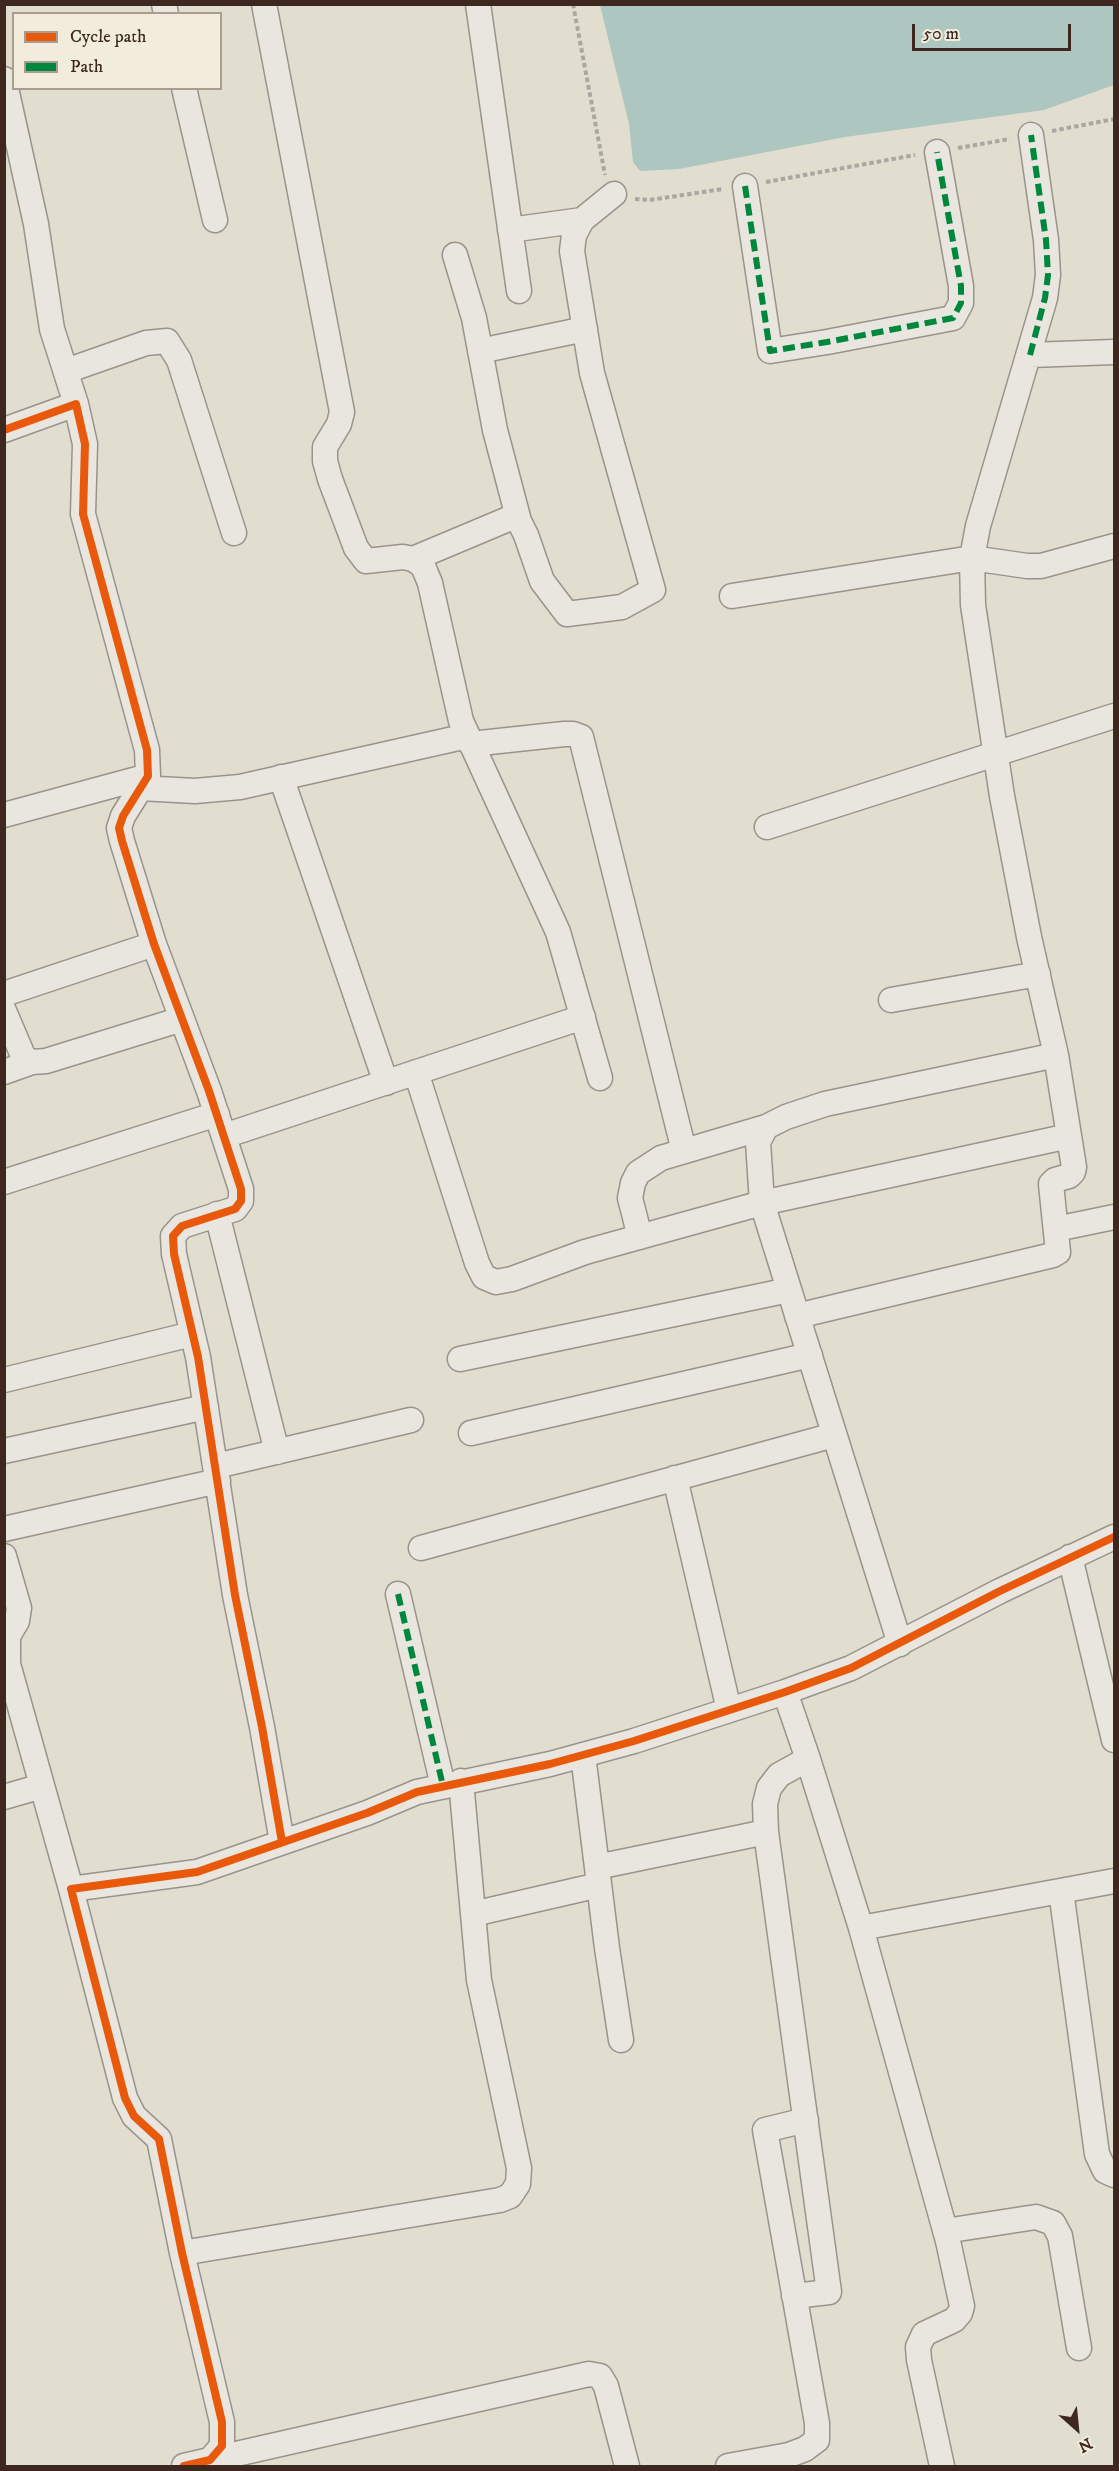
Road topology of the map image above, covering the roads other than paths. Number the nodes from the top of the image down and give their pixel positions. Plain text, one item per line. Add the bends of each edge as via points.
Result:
1 (264, 4) edge
2 (478, 4) edge
3 (4, 79) edge
4 (184, 90) edge
5 (1031, 135) road end
6 (937, 152) road end
7 (745, 186) road end
8 (614, 194) road end
9 (215, 220) dead end
10 (582, 220) junction
11 (510, 230) junction
12 (454, 255) dead end
13 (519, 291) dead end
14 (585, 329) junction
15 (480, 351) junction
16 (1114, 352) edge
17 (1030, 355) junction
18 (66, 371) junction
19 (76, 404) junction
20 (4, 430) edge
21 (519, 521) junction
22 (234, 533) dead end
23 (1114, 546) edge
24 (972, 558) junction
25 (413, 559) junction
26 (732, 596) dead end
27 (1114, 717) edge
28 (469, 740) junction
29 (996, 753) junction
30 (281, 777) junction
31 (144, 782) junction
32 (4, 815) edge
33 (767, 827) dead end
34 (154, 944) junction
35 (1038, 974) junction
36 (4, 994) edge
37 (891, 1000) dead end
38 (4, 1011) edge
39 (583, 1017) junction
40 (182, 1019) junction
41 (1056, 1055) junction
42 (32, 1062) junction
43 (4, 1072) edge
44 (416, 1072) junction
45 (600, 1078) dead end
46 (386, 1083) junction
47 (220, 1125) junction
48 (766, 1127) junction
49 (1069, 1136) junction
50 (684, 1151) junction
51 (4, 1182) edge
52 (762, 1203) junction
53 (217, 1214) junction
54 (1114, 1217) edge
55 (1056, 1228) junction
56 (640, 1237) junction
57 (789, 1290) junction
58 (797, 1316) junction
59 (192, 1334) junction
60 (810, 1355) junction
61 (460, 1359) dead end
62 (4, 1380) edge
63 (206, 1407) junction
64 (411, 1420) dead end
65 (471, 1433) dead end
66 (834, 1435) junction
67 (4, 1451) edge
68 (277, 1452) junction
69 (217, 1474) junction
70 (675, 1478) junction
71 (4, 1529) edge
72 (1114, 1537) edge
73 (421, 1548) dead end
74 (4, 1556) edge
75 (1070, 1557) junction
76 (398, 1594) dead end
77 (6, 1636) edge
78 (900, 1644) junction
79 (785, 1692) junction
80 (12, 1707) edge
81 (729, 1710) junction
82 (1114, 1740) edge
83 (584, 1755) junction
84 (808, 1759) junction
85 (452, 1784) junction
86 (42, 1786) junction
87 (4, 1797) edge
88 (766, 1832) junction
89 (282, 1842) junction
90 (598, 1876) junction
91 (1114, 1881) edge
92 (71, 1889) junction
93 (1061, 1890) junction
94 (473, 1914) junction
95 (861, 1928) junction
96 (621, 2040) dead end
97 (806, 2120) junction
98 (1114, 2175) edge
99 (945, 2230) junction
100 (182, 2253) junction
101 (794, 2296) junction
102 (1079, 2348) dead end
103 (195, 2464) edge
104 (627, 2466) edge
105 (728, 2466) edge
106 (942, 2466) edge

1 - 25 street via 342,412 326,447 325,461 356,548 366,561
2 - 11 street
3 - 18 street via 36,224 52,329
4 - 9 street
5 - 17 street via 1048,275
6 - 7 street via 961,286 961,303 953,318 827,342 770,351
8 - 10 street
10 - 11 street
10 - 14 street via 574,235 572,251
11 - 13 street
12 - 15 street
14 - 15 street
14 - 21 street via 592,373 653,590 622,607 567,614 542,581
15 - 21 street via 495,430
16 - 17 street
17 - 24 street via 978,526
18 - 19 street
18 - 22 street via 146,344 167,341 179,360
19 - 20 street
19 - 31 street via 85,444 83,514 147,750
21 - 25 street via 513,517
23 - 24 street via 1041,566
24 - 26 street
24 - 29 street via 973,605
25 - 28 street via 423,566 430,583 456,703
27 - 29 street
28 - 30 street
28 - 39 street via 558,932
28 - 50 street via 564,734 581,737
29 - 33 street
29 - 35 street
30 - 31 street via 195,791
30 - 46 street
31 - 32 street
31 - 34 street via 119,828
34 - 36 street
34 - 40 street
35 - 37 street
35 - 41 street
38 - 42 street via 24,1058
39 - 44 street
39 - 45 street
40 - 42 street
40 - 47 street
41 - 48 street via 825,1104
41 - 49 street
42 - 43 street
44 - 46 street
44 - 56 street via 484,1276 496,1282 512,1279
46 - 47 street
47 - 51 street
47 - 53 street via 241,1189 241,1201 235,1209
48 - 50 street
48 - 52 street via 758,1142
49 - 52 street
49 - 55 street via 1073,1172 1051,1184
50 - 56 street via 661,1158 638,1173 630,1198
52 - 56 street
52 - 57 street
53 - 59 street via 182,1226 173,1236
53 - 68 street
54 - 55 street
55 - 58 street via 1058,1252 1053,1255
57 - 58 street
57 - 61 street
58 - 60 street
59 - 62 street
59 - 63 street
60 - 65 street
60 - 66 street
63 - 67 street
63 - 69 street
64 - 68 street
66 - 70 street
66 - 78 street
68 - 69 street
69 - 71 street
69 - 89 street via 235,1595
70 - 73 street
70 - 81 street
72 - 75 street
74 - 77 street via 19,1608 17,1622
75 - 78 street
75 - 82 street
76 - 85 street
77 - 80 street
78 - 79 street via 851,1668
79 - 81 street
79 - 84 street
80 - 86 street
81 - 83 street
83 - 85 street
83 - 90 street
84 - 88 street via 779,1774 769,1788
84 - 95 street
85 - 89 street via 417,1792
85 - 94 street
86 - 87 street
86 - 92 street
88 - 90 street
88 - 97 street
89 - 92 street via 197,1872
90 - 94 street
90 - 96 street
91 - 93 street
92 - 100 street via 125,2098 134,2116 159,2139
93 - 95 street
93 - 98 street via 1097,2154 1105,2170
94 - 100 street via 480,1980 519,2168 518,2184 510,2196
95 - 99 street
97 - 101 street via 829,2292
97 - 101 street via 765,2130
99 - 102 street via 1036,2217 1053,2223 1060,2236
99 - 106 street via 962,2306 954,2320 924,2334 918,2347
100 - 103 street via 222,2422 222,2446
101 - 105 street via 817,2440 805,2450 789,2455
103 - 104 street via 589,2374 600,2376 606,2386

